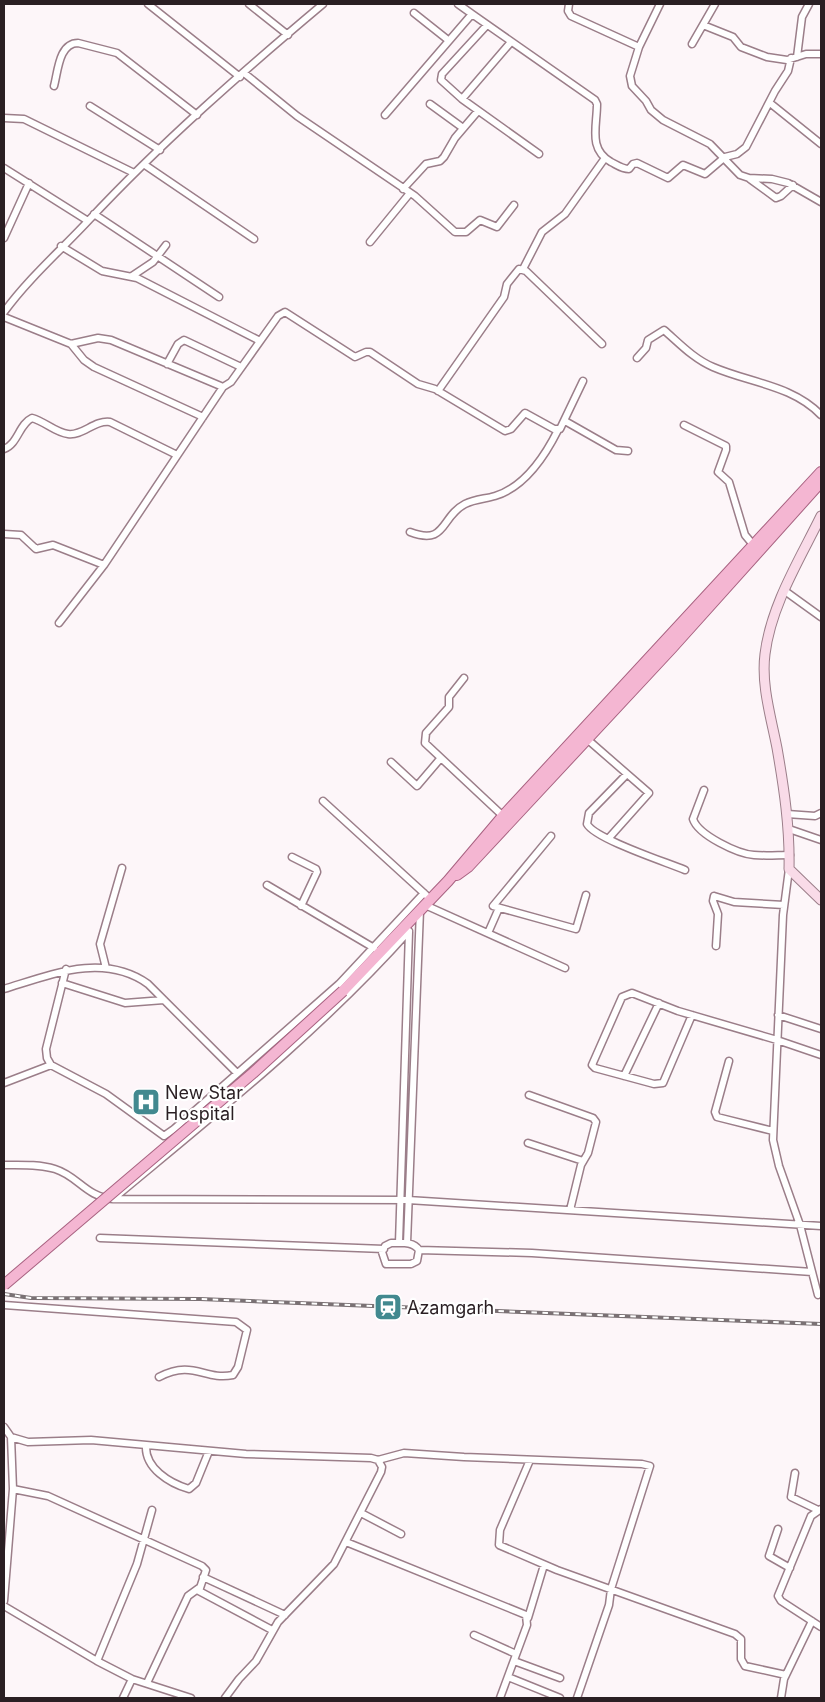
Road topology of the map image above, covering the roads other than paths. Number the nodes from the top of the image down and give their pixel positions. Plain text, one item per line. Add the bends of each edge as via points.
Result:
1 (148, 4) edge
2 (250, 4) edge
3 (323, 4) edge
4 (458, 4) edge
5 (569, 4) edge
6 (660, 4) edge
7 (715, 4) edge
8 (808, 4) edge
9 (414, 13) dead end
10 (472, 14) junction
11 (487, 25) junction
12 (703, 25) junction
13 (288, 35) junction
14 (448, 40) junction
15 (511, 42) junction
16 (692, 44) dead end
17 (638, 47) junction
18 (821, 54) edge
19 (794, 58) junction
20 (242, 75) junction
21 (54, 86) dead end
22 (462, 99) junction
23 (770, 103) junction
24 (430, 104) dead end
25 (90, 106) dead end
26 (478, 111) junction
27 (197, 115) junction
28 (385, 115) dead end
29 (4, 118) edge
30 (463, 128) junction
31 (821, 144) edge
32 (160, 150) junction
33 (538, 154) dead end
34 (724, 157) junction
35 (605, 158) junction
36 (145, 165) junction
37 (4, 168) edge
38 (134, 173) junction
39 (749, 178) junction
40 (29, 184) junction
41 (793, 185) junction
42 (404, 189) junction
43 (410, 193) junction
44 (821, 202) edge
45 (514, 205) dead end
46 (94, 214) junction
47 (88, 221) junction
48 (4, 238) edge
49 (254, 239) dead end
50 (370, 242) dead end
51 (166, 245) dead end
52 (61, 246) junction
53 (157, 257) junction
54 (523, 269) junction
55 (132, 276) junction
56 (220, 297) dead end
57 (4, 312) edge
58 (4, 317) edge
59 (260, 341) junction
60 (71, 344) junction
61 (602, 344) dead end
62 (637, 358) dead end
63 (167, 364) junction
64 (241, 367) junction
65 (583, 381) dead end
66 (223, 387) junction
67 (438, 391) junction
68 (821, 415) edge
69 (203, 417) junction
70 (565, 421) junction
71 (684, 426) dead end
72 (558, 430) junction
73 (4, 448) edge
74 (628, 451) dead end
75 (177, 455) junction
76 (821, 472) edge
77 (821, 482) edge
78 (821, 516) edge
79 (410, 532) dead end
80 (4, 534) edge
81 (756, 549) junction
82 (104, 565) junction
83 (785, 591) junction
84 (821, 617) edge
85 (59, 623) dead end
86 (464, 678) dead end
87 (587, 739) junction
88 (440, 759) junction
89 (391, 762) dead end
90 (627, 774) junction
91 (704, 790) dead end
92 (323, 801) dead end
93 (821, 813) edge
94 (787, 814) junction
95 (503, 816) junction
96 (789, 829) junction
97 (552, 836) dead end
98 (608, 839) junction
99 (821, 840) edge
100 (790, 855) junction
101 (292, 857) dead end
102 (122, 868) dead end
103 (789, 869) junction
104 (685, 870) dead end
105 (448, 881) junction
106 (267, 885) dead end
107 (586, 895) dead end
108 (821, 900) edge
109 (425, 902) junction
110 (784, 905) junction
111 (301, 906) junction
112 (499, 908) junction
113 (410, 926) junction
114 (488, 933) junction
115 (716, 946) dead end
116 (374, 948) junction
117 (106, 968) junction
118 (565, 968) dead end
119 (66, 969) junction
120 (62, 984) junction
121 (4, 989) edge
122 (164, 1000) junction
123 (659, 1003) junction
124 (692, 1015) junction
125 (778, 1016) junction
126 (821, 1029) edge
127 (777, 1040) junction
128 (821, 1055) edge
129 (729, 1061) dead end
130 (51, 1065) junction
131 (237, 1073) junction
132 (624, 1076) junction
133 (4, 1082) edge
134 (530, 1095) dead end
135 (773, 1132) junction
136 (528, 1143) dead end
137 (583, 1162) junction
138 (4, 1165) edge
139 (113, 1200) junction
140 (408, 1200) junction
141 (400, 1201) junction
142 (570, 1210) junction
143 (800, 1225) junction
144 (821, 1226) edge
145 (100, 1238) dead end
146 (399, 1243) junction
147 (407, 1243) junction
148 (384, 1249) junction
149 (419, 1250) junction
150 (812, 1272) junction
151 (4, 1284) edge
152 (818, 1294) dead end
153 (4, 1305) edge
154 (159, 1377) dead end
155 (4, 1426) edge
156 (11, 1437) junction
157 (146, 1446) junction
158 (210, 1451) junction
159 (378, 1460) junction
160 (530, 1460) junction
161 (795, 1473) dead end
162 (13, 1490) junction
163 (820, 1509) edge
164 (152, 1510) dead end
165 (361, 1513) junction
166 (778, 1529) dead end
167 (401, 1534) dead end
168 (145, 1540) junction
169 (346, 1542) junction
170 (544, 1565) junction
171 (790, 1568) junction
172 (203, 1577) junction
173 (199, 1588) junction
174 (611, 1589) junction
175 (4, 1602) edge
176 (4, 1606) edge
177 (285, 1614) junction
178 (528, 1618) junction
179 (812, 1621) junction
180 (821, 1627) edge
181 (272, 1630) junction
182 (474, 1635) dead end
183 (515, 1658) junction
184 (97, 1662) junction
185 (786, 1675) junction
186 (508, 1677) junction
187 (132, 1678) junction
188 (560, 1678) dead end
189 (147, 1684) junction
190 (123, 1698) edge
191 (191, 1698) edge
192 (225, 1698) edge
193 (500, 1698) edge
194 (560, 1698) edge
195 (577, 1698) edge
196 (781, 1698) edge

1 - 20 street
2 - 13 street
3 - 13 street
4 - 10 street
5 - 17 street via 571,16
6 - 17 street
7 - 12 street
8 - 19 street via 802,17
9 - 14 street
10 - 11 street
10 - 14 street
11 - 15 street
11 - 22 street via 441,76 443,82
12 - 16 street
12 - 19 street via 733,37 741,47 767,57
13 - 20 street
14 - 28 street
15 - 22 street
15 - 35 street via 595,100 596,147
17 - 34 street via 630,72 632,86 654,114 710,144
18 - 19 street
19 - 23 street
20 - 27 street
20 - 42 street
21 - 27 street via 65,48 78,43 117,53
22 - 26 street
23 - 31 street
23 - 34 street via 746,148
24 - 30 street
25 - 32 street
26 - 30 street
26 - 33 street
27 - 32 street
29 - 38 street via 24,119
30 - 42 street via 444,157 426,164
32 - 36 street
34 - 35 street via 705,174 683,165 668,178 637,163 626,170
34 - 39 street via 740,175
35 - 54 street via 565,214 542,232
36 - 38 street
36 - 49 street
37 - 40 street
38 - 46 street
39 - 41 street via 772,179
39 - 41 street via 776,198
40 - 47 street
40 - 48 street
41 - 44 street
42 - 43 street
43 - 45 street via 459,233 466,232 478,220 497,227
43 - 50 street
46 - 47 street
46 - 53 street
47 - 52 street
51 - 53 street
52 - 55 street via 102,271
52 - 57 street
53 - 55 street
53 - 56 street
54 - 61 street
54 - 67 street via 519,269 507,284 504,297
55 - 59 street
58 - 60 street
59 - 64 street
59 - 67 street via 278,316 285,312 355,357 370,352 418,384
60 - 63 street via 104,338
60 - 69 street via 94,367
62 - 68 street via 648,340 664,330 702,362 793,393
63 - 64 street via 178,344 184,340
63 - 66 street
64 - 66 street via 231,382
65 - 70 street
66 - 69 street
67 - 72 street via 505,431 511,429 525,413
69 - 75 street
70 - 72 street
70 - 74 street via 616,450
71 - 81 street via 726,446 718,472 729,482 745,535
72 - 79 street via 536,467 503,493 467,503 433,536 424,538
73 - 75 street via 10,446 32,418 67,434 75,434 99,422 110,422
75 - 82 street
76 - 81 main road
77 - 81 main road
78 - 83 main road
80 - 82 street via 20,535 36,549 57,546
81 - 87 main road
81 - 95 main road
82 - 85 street
83 - 84 street
83 - 94 main road via 768,636 764,665 766,695
86 - 88 street via 449,697 449,707 424,736 427,746
87 - 90 street
87 - 105 main road via 468,867
88 - 89 street via 417,786
88 - 95 street
90 - 98 street via 648,793
90 - 98 street via 587,816 589,829
91 - 100 street via 693,819 706,834 723,846 753,856
92 - 109 street
93 - 94 street via 815,816
94 - 96 main road
95 - 105 main road
96 - 99 street
96 - 100 main road
97 - 112 street via 493,906
98 - 104 street
100 - 103 main road
101 - 111 street via 317,872
102 - 117 street via 100,944
103 - 108 main road
103 - 110 street
105 - 109 main road
106 - 111 street
107 - 112 street via 576,930
109 - 113 main road
109 - 114 street
109 - 116 street
109 - 140 street
110 - 115 street via 734,902 714,896 718,914
110 - 125 street
111 - 116 street
112 - 114 street
113 - 139 street via 360,985 282,1058
113 - 141 street
113 - 151 main road, bridge via 253,1073
114 - 118 street
116 - 131 street via 339,984
117 - 119 street
117 - 122 street via 141,978
119 - 120 street
119 - 121 street
120 - 122 street via 125,1003
120 - 130 street via 46,1049
122 - 131 street
123 - 124 street
123 - 132 street
123 - 132 street via 632,993 622,997 592,1065
124 - 127 street
124 - 132 street via 663,1083 654,1084
125 - 126 street
125 - 127 street
127 - 128 street
127 - 135 street
129 - 135 street via 715,1112 717,1117
130 - 131 street via 106,1094 164,1136
130 - 133 street
134 - 137 street via 596,1120
135 - 143 street via 775,1155
136 - 137 street
137 - 142 street
138 - 139 street via 55,1169 91,1194
139 - 141 street
140 - 141 street
140 - 142 street
140 - 147 street
141 - 146 street
142 - 143 street
143 - 144 street
143 - 150 street
145 - 148 street
146 - 147 street
146 - 148 street via 391,1243
147 - 149 street
148 - 149 street via 386,1264 411,1264 417,1261
149 - 150 street via 532,1253
150 - 152 street
153 - 154 street via 236,1322 246,1330 238,1367 233,1375 183,1368
155 - 156 street
156 - 157 street via 28,1442 90,1440
156 - 162 street
157 - 158 street
157 - 158 street via 146,1458 151,1466 189,1489 196,1483
158 - 159 street
159 - 160 street via 404,1453
159 - 165 street via 381,1472
160 - 170 street via 498,1540 499,1545
160 - 174 street via 650,1466
161 - 163 street via 791,1497
162 - 168 street via 48,1496
162 - 175 street
163 - 171 street via 812,1516
164 - 168 street
165 - 167 street
165 - 169 street
166 - 171 street via 769,1556
168 - 172 street via 202,1566 206,1570
168 - 184 street
169 - 177 street via 334,1564
169 - 178 street
170 - 174 street
170 - 178 street
171 - 179 street via 778,1598
172 - 173 street
172 - 177 street
173 - 181 street
173 - 189 street via 188,1596
174 - 185 street via 735,1634 741,1639 741,1659 745,1666
174 - 195 street via 609,1605
176 - 184 street
177 - 181 street
178 - 183 street
179 - 180 street
179 - 185 street
181 - 192 street via 256,1662
182 - 183 street
183 - 186 street
183 - 188 street
184 - 187 street
185 - 196 street
186 - 193 street
186 - 194 street
187 - 189 street
187 - 190 street
189 - 191 street

